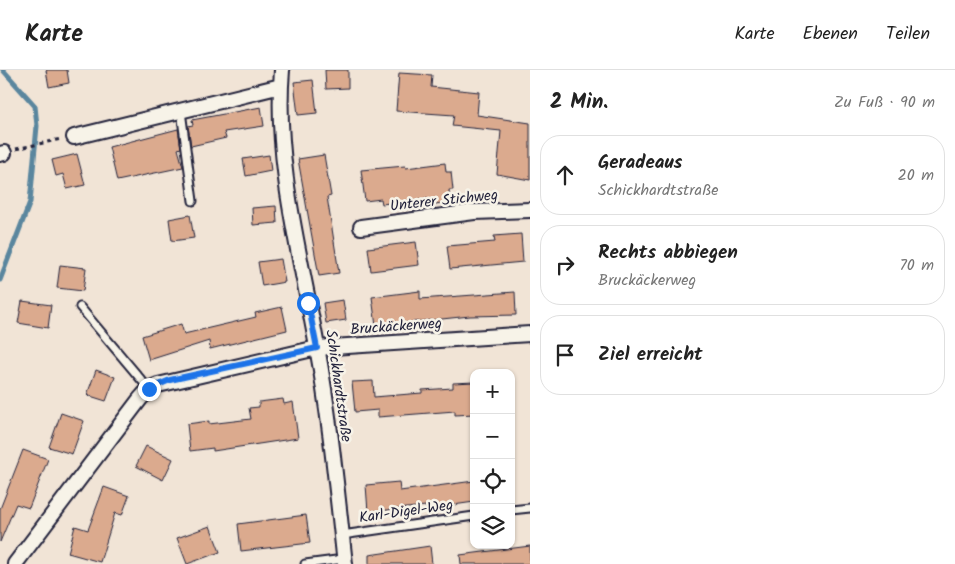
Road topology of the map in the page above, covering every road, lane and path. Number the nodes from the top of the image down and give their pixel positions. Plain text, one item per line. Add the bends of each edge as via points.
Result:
1 (282, 70) edge
2 (281, 86) junction
3 (182, 111) junction
4 (74, 137) dead end
5 (47, 142) dead end
6 (26, 146) dead end
7 (193, 201) dead end
8 (530, 210) edge
9 (361, 227) dead end
10 (80, 307) dead end
11 (530, 334) edge
12 (317, 348) junction
13 (149, 389) junction
14 (530, 508) edge
15 (515, 510) edge
16 (470, 517) edge
17 (342, 535) junction
18 (344, 561) edge
19 (15, 564) edge
20 (305, 564) edge

1 - 2 street, Schickhardtstraße
2 - 3 street
2 - 12 street, Schickhardtstraße via 282,142
3 - 4 street
3 - 7 lane
5 - 6 path
8 - 9 street, Unterer Stichweg via 474,212
10 - 13 lane
11 - 12 street, Bruckäckerweg
12 - 13 street, Bruckäckerweg via 170,380
12 - 17 street, Schickhardtstraße
13 - 19 street
14 - 15 lane
16 - 17 lane, Karl-Digel-Weg
17 - 18 street, Schickhardtstraße
18 - 20 lane, Schickhardtstraße

